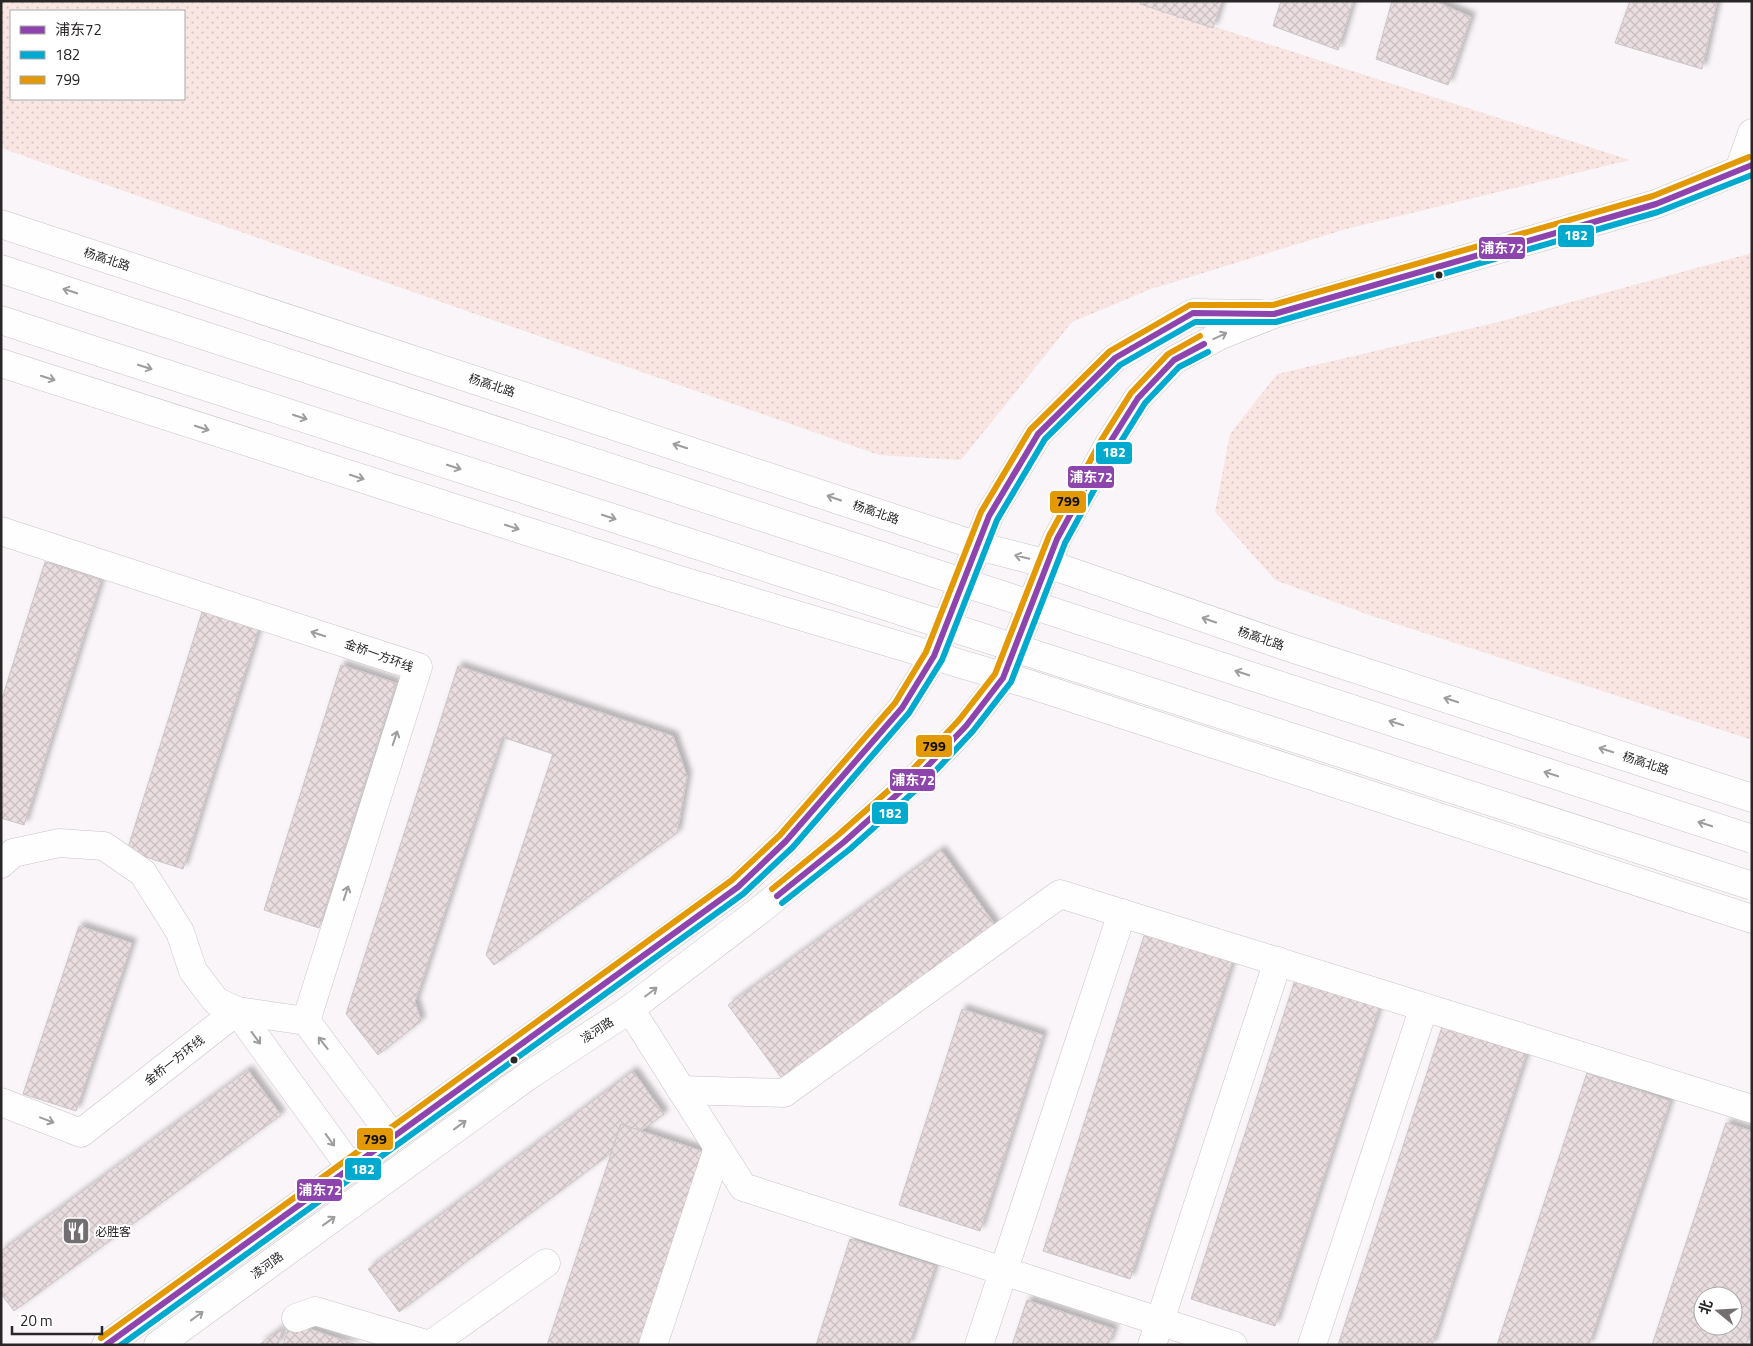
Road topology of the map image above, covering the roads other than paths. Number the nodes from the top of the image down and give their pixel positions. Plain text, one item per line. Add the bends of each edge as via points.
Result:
1 (1752, 133) edge
2 (1745, 168) edge
3 (1, 224) edge
4 (1, 269) edge
5 (1274, 314) junction
6 (1, 320) edge
7 (1, 363) edge
8 (1, 531) edge
9 (978, 546) junction
10 (1048, 564) junction
11 (934, 656) junction
12 (1003, 678) junction
13 (1752, 798) edge
14 (1752, 839) edge
15 (1, 864) edge
16 (1752, 886) edge
17 (1122, 913) junction
18 (1752, 919) edge
19 (1278, 962) junction
20 (1424, 1007) junction
21 (630, 1009) junction
22 (237, 1011) junction
23 (306, 1021) junction
24 (681, 1090) junction
25 (1, 1102) edge
26 (1752, 1109) edge
27 (393, 1137) junction
28 (718, 1148) junction
29 (350, 1168) junction
30 (546, 1263) dead end
31 (1003, 1271) junction
32 (296, 1318) dead end
33 (1156, 1333) edge
34 (106, 1345) edge
35 (158, 1345) edge
36 (429, 1345) edge
37 (652, 1345) edge
38 (978, 1345) edge
39 (1232, 1345) edge
40 (1312, 1345) edge

1 - 2 main road
2 - 5 main road via 1656,204
9 -> 3 main road, 杨高北路
14 -> 4 main road, bridge
5 - 9 main road via 1193,313 1115,358 1038,434 989,516
10 -> 5 main road, 凌河路 via 1056,539 1108,444 1138,398 1174,360 1221,335
6 -> 16 main road, bridge
7 -> 11 main road via 672,578
23 -> 8 main road, 金桥一方环线 via 418,667
10 -> 9 main road, 杨高北路
9 - 11 main road
10 - 12 main road, 凌河路
13 -> 10 main road, 杨高北路 via 1288,647
11 - 12 main road
11 - 27 main road via 902,708 786,841 738,887
12 - 18 main road
21 -> 12 main road, 凌河路 via 760,910 889,802 966,726
15 - 22 main road via 13,853 59,843 104,846 143,873 180,932 193,971 216,1001
17 - 19 main road
17 - 24 main road via 1060,894 784,1093
17 - 31 main road
19 - 20 main road
19 - 33 main road
20 - 26 main road
20 - 40 main road
21 - 24 main road
35 -> 21 main road, 凌河路 via 528,1076
22 - 23 main road
25 -> 22 main road, 金桥一方环线 via 81,1133
22 -> 29 main road
27 -> 23 main road
24 - 28 main road
27 - 29 main road
28 - 31 main road via 743,1187
28 - 37 main road
29 - 34 main road
30 - 36 main road
31 - 33 main road
31 - 38 main road
32 - 36 main road via 315,1311
33 - 39 main road

